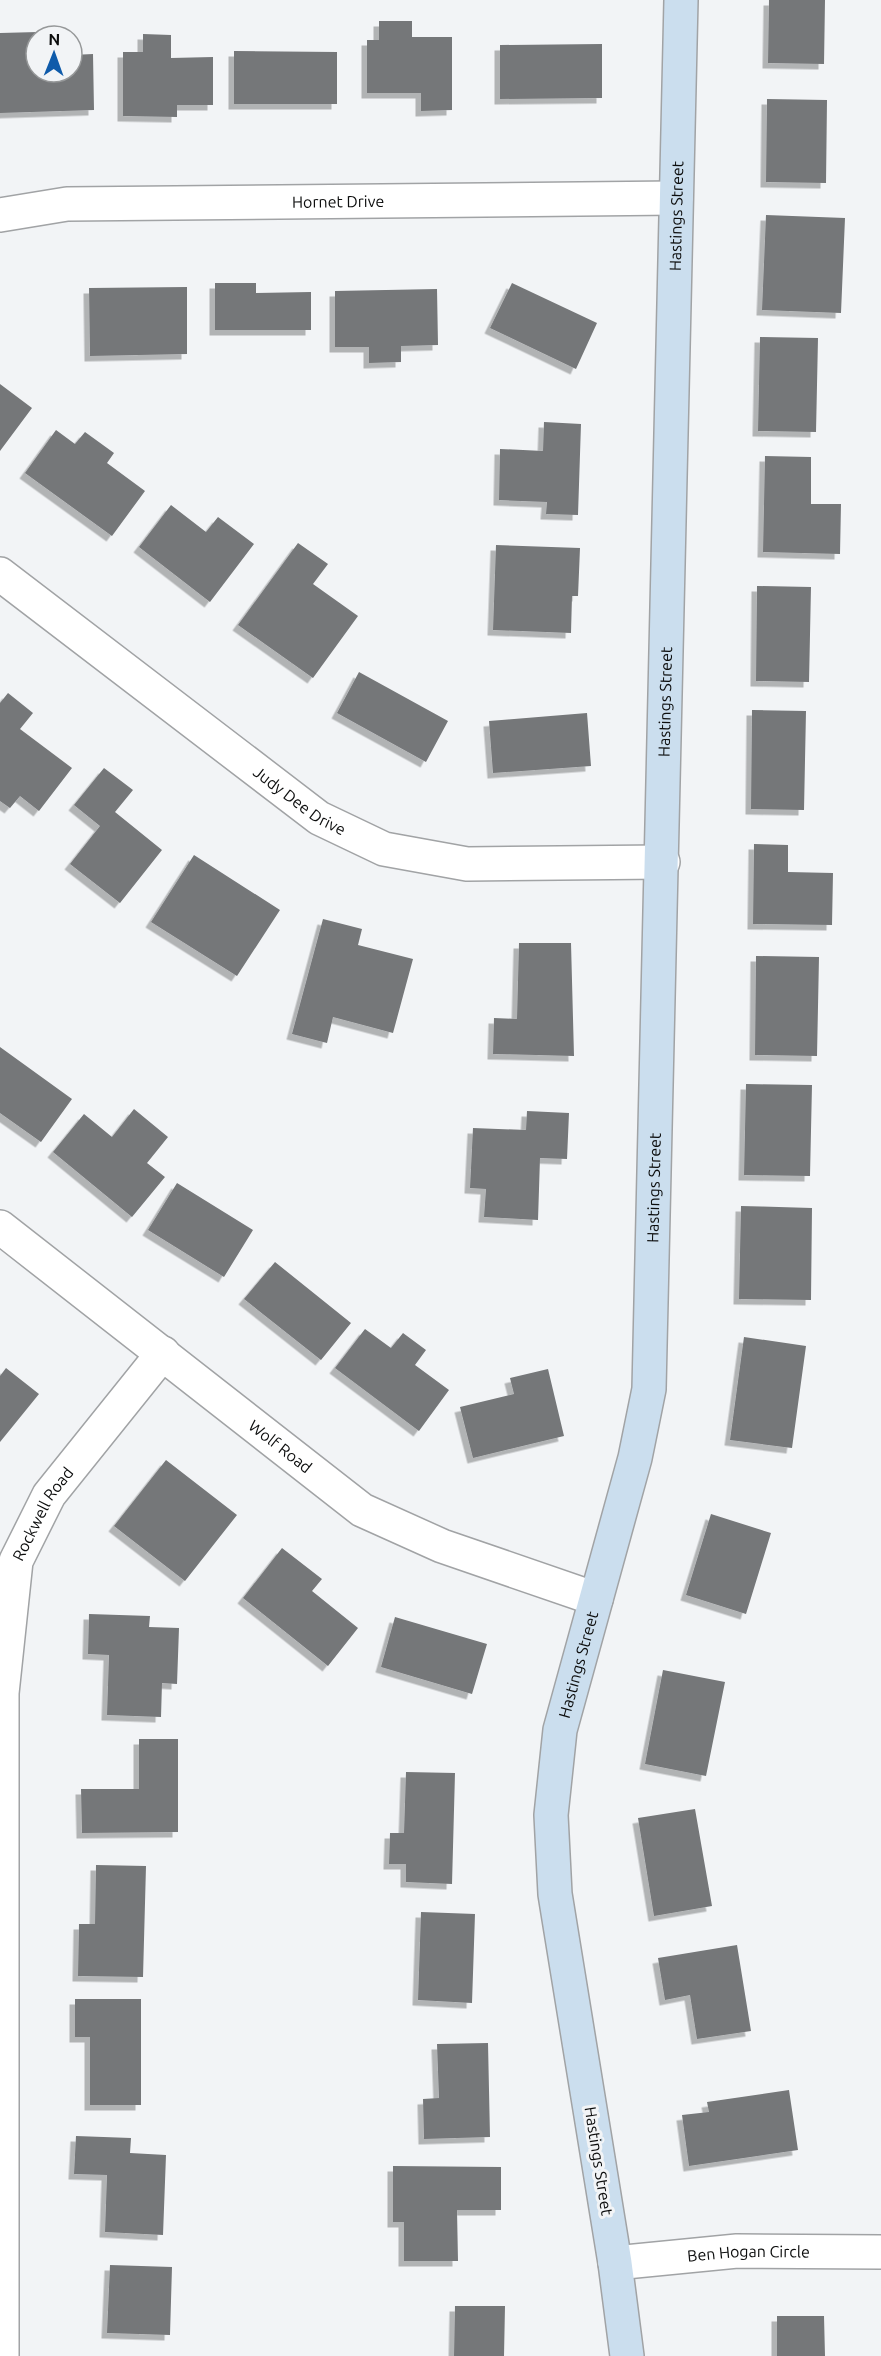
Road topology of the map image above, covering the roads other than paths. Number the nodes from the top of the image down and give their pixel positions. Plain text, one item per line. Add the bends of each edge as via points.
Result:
1 (681, 0) edge
2 (676, 198) junction
3 (0, 215) edge
4 (0, 574) edge
5 (663, 862) junction
6 (0, 1227) edge
7 (163, 1353) junction
8 (596, 1599) junction
9 (881, 2252) edge
10 (615, 2263) junction
11 (2, 2356) edge
12 (627, 2356) edge

1 - 2 street, Hastings Street
2 - 3 street, Hornet Drive via 67,204
2 - 5 street, Hastings Street
4 - 5 street, Judy Dee Drive via 319,818 384,849 467,864
5 - 8 street, Hastings Street via 649,1389 635,1458
6 - 7 street, Wolf Road
7 - 8 street, Wolf Road via 362,1510 442,1546
7 - 11 street, Rockwell Road via 49,1495 16,1561 2,1693
8 - 10 street, Hastings Street via 560,1730 551,1815 555,1894
9 - 10 street, Ben Hogan Circle via 737,2251
10 - 12 street, Hastings Street

